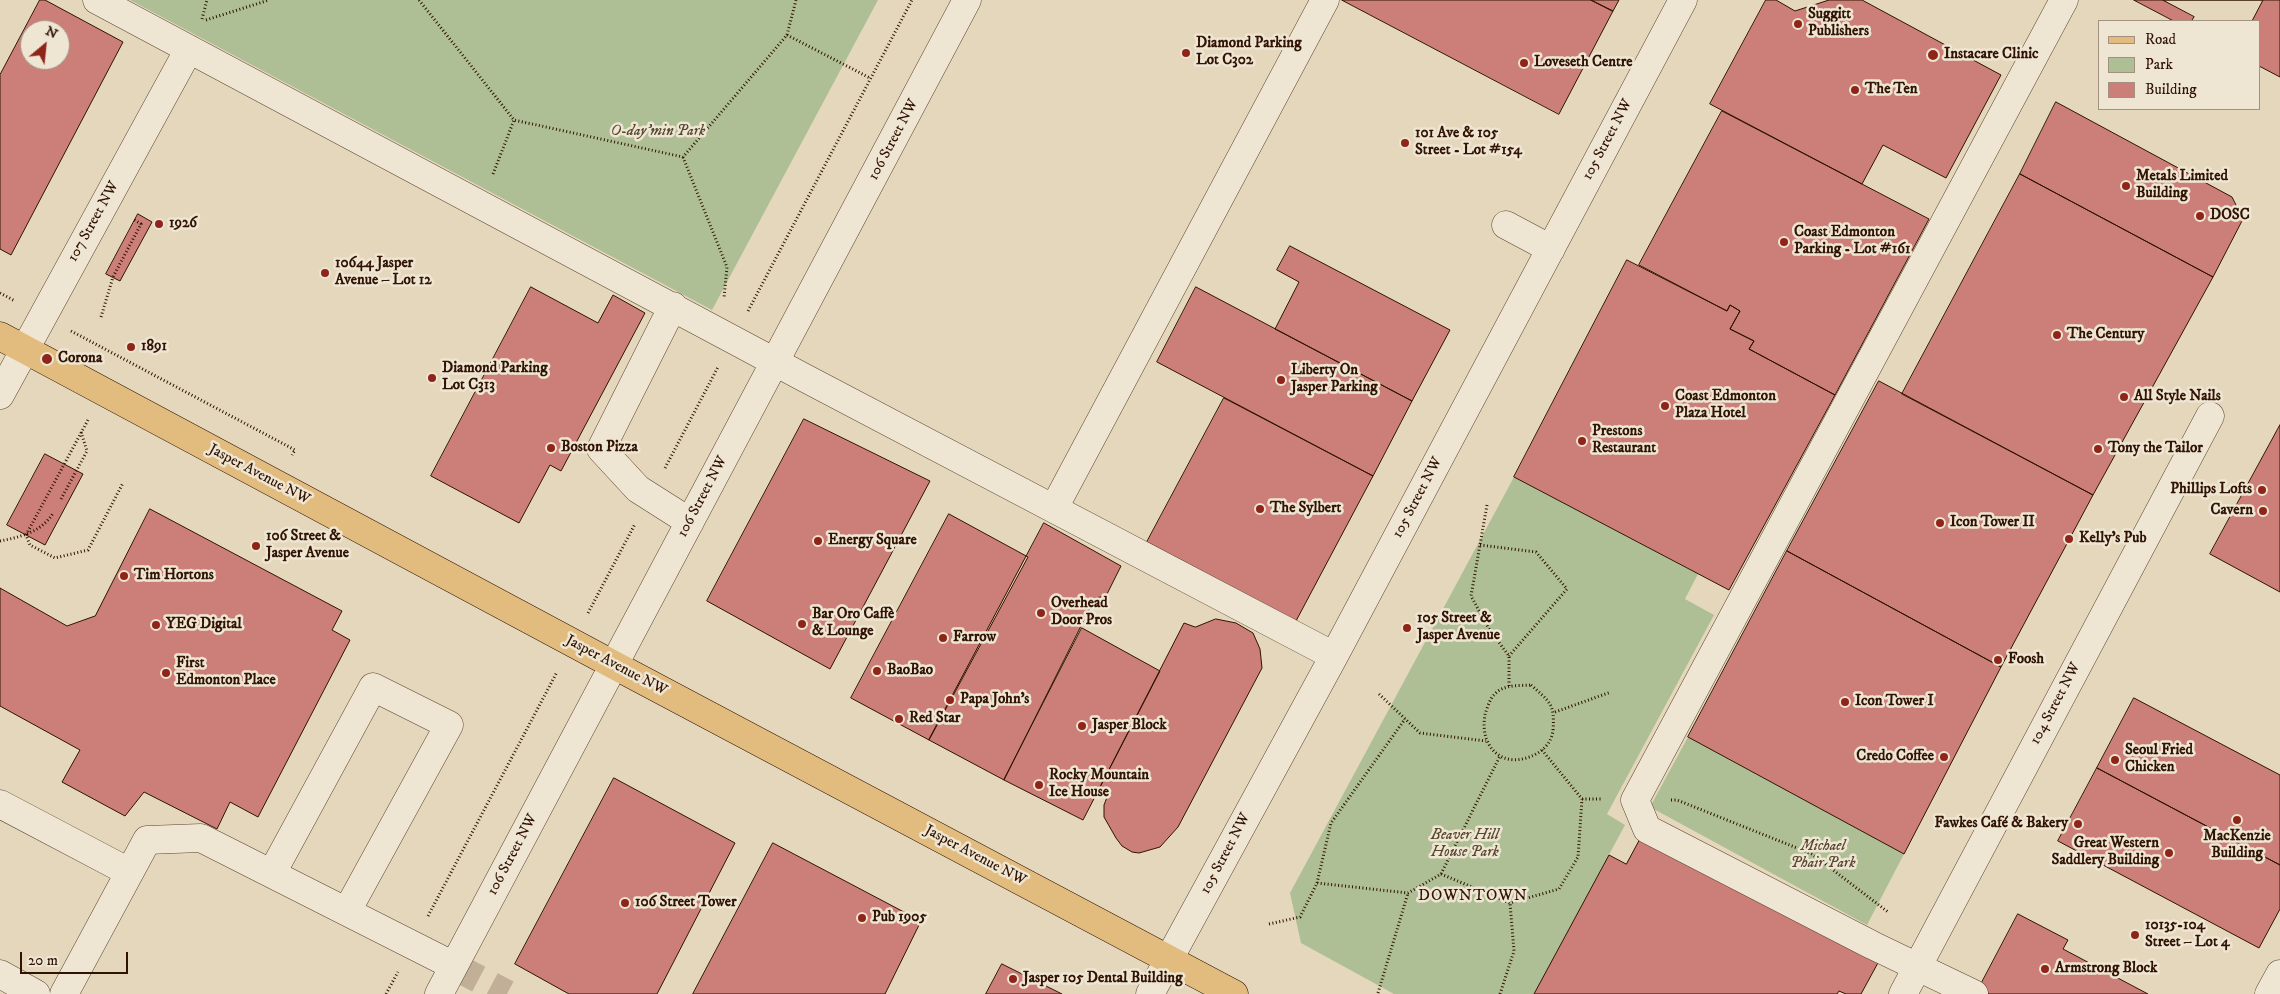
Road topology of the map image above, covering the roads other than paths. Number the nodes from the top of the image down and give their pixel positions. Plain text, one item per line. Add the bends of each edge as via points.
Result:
1 (98, 0) edge
2 (968, 0) edge
3 (1325, 0) edge
4 (1683, 0) edge
5 (2064, 0) edge
6 (188, 49) junction
7 (1506, 225) dead end
8 (1551, 249) junction
9 (673, 306) junction
10 (0, 336) edge
11 (24, 349) junction
12 (774, 362) junction
13 (0, 395) edge
14 (2210, 416) dead end
15 (1054, 508) junction
16 (690, 522) junction
17 (1334, 656) junction
18 (614, 665) junction
19 (0, 804) edge
20 (130, 872) junction
21 (272, 873) junction
22 (347, 911) junction
23 (1170, 959) junction
24 (454, 966) junction
25 (1917, 967) junction
26 (0, 974) edge
27 (2280, 974) edge
28 (36, 994) edge
29 (64, 994) edge
30 (439, 994) edge
31 (1150, 994) edge
32 (1234, 994) edge
33 (1903, 994) edge
34 (1974, 994) edge
35 (2269, 994) edge

1 - 6 street
2 - 12 street, 106 Street NW
3 - 15 street
4 - 8 street, 105 Street NW
5 - 25 street via 1635,800 1647,829
6 - 9 street
6 - 11 street, 107 Street NW
7 - 8 street
8 - 17 street, 105 Street NW
9 - 12 street
9 - 16 street via 601,449 638,489
10 - 11 main road, Jasper Avenue NW
11 - 13 street, 107 Street NW
11 - 18 main road, Jasper Avenue NW
12 - 15 street
12 - 16 street, 106 Street NW
14 - 25 street, 104 Street NW
15 - 17 street
16 - 18 street, 106 Street NW
17 - 23 street, 105 Street NW
18 - 23 main road, Jasper Avenue NW
18 - 24 street, 106 Street NW
19 - 20 street
20 - 21 street via 147,840 201,838
20 - 29 street
21 - 22 street
21 - 22 street via 373,687 449,724
22 - 24 street
23 - 31 street, 105 Street NW
23 - 32 main road, Jasper Avenue NW
24 - 30 street, 106 Street NW
25 - 33 street, 104 Street NW
25 - 34 street
26 - 28 street
27 - 35 street

